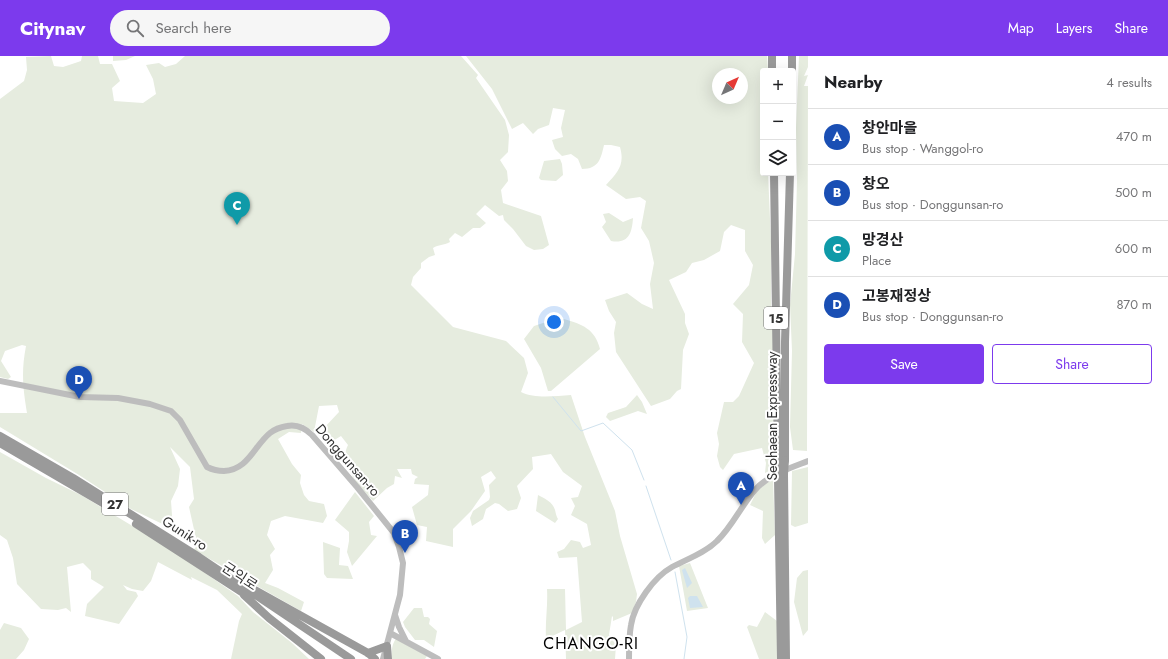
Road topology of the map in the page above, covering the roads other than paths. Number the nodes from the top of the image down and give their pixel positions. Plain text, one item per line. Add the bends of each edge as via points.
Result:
1 (772, 56) edge
2 (792, 56) edge
3 (772, 68) edge
4 (792, 68) edge
5 (774, 176) edge
6 (790, 176) edge
7 (0, 381) edge
8 (0, 436) edge
9 (0, 443) edge
10 (808, 461) edge
11 (781, 462) junction
12 (781, 476) junction
13 (228, 577) junction
14 (244, 594) junction
15 (395, 614) junction
16 (784, 626) junction
17 (390, 633) junction
18 (407, 642) junction
19 (387, 646) junction
20 (368, 653) junction
21 (321, 659) edge
22 (342, 659) edge
23 (351, 659) edge
24 (376, 659) edge
25 (383, 659) edge
26 (388, 659) edge
27 (438, 659) edge
28 (629, 659) edge
29 (781, 659) edge
30 (786, 659) edge

1 - 3 highway
2 - 4 highway
5 - 11 highway, Seohaean Expressway / 15
6 - 11 highway, Seohaean Expressway / 15
7 - 15 street, Donggunsan-ro via 80,397 118,398 171,411 180,420 207,467 218,471 240,467 270,434 279,428 291,425 303,428 347,475 394,533 403,563
8 - 13 highway, Gunik-ro / 27 via 73,478
9 - 14 highway, 군익로 / 27 via 112,509
10 - 28 street via 772,476 756,489 717,542 670,568 655,582 641,600 634,615
11 - 12 highway, Seohaean Expressway / 15, bridge
12 - 16 highway, Seohaean Expressway / 15
12 - 16 highway, Seohaean Expressway / 15 via 780,613
13 - 20 highway via 264,594
13 - 23 highway, Gunik-ro / 27
14 - 21 highway via 269,618
14 - 22 highway, 군익로 / 27
15 - 17 street, Donggunsan-ro
15 - 18 street
16 - 29 highway, Seohaean Expressway / 15
16 - 30 highway, Seohaean Expressway / 15
17 - 18 street
17 - 19 street, Donggunsan-ro
18 - 27 street
19 - 20 highway
19 - 25 street, Donggunsan-ro
19 - 26 highway
20 - 24 highway

